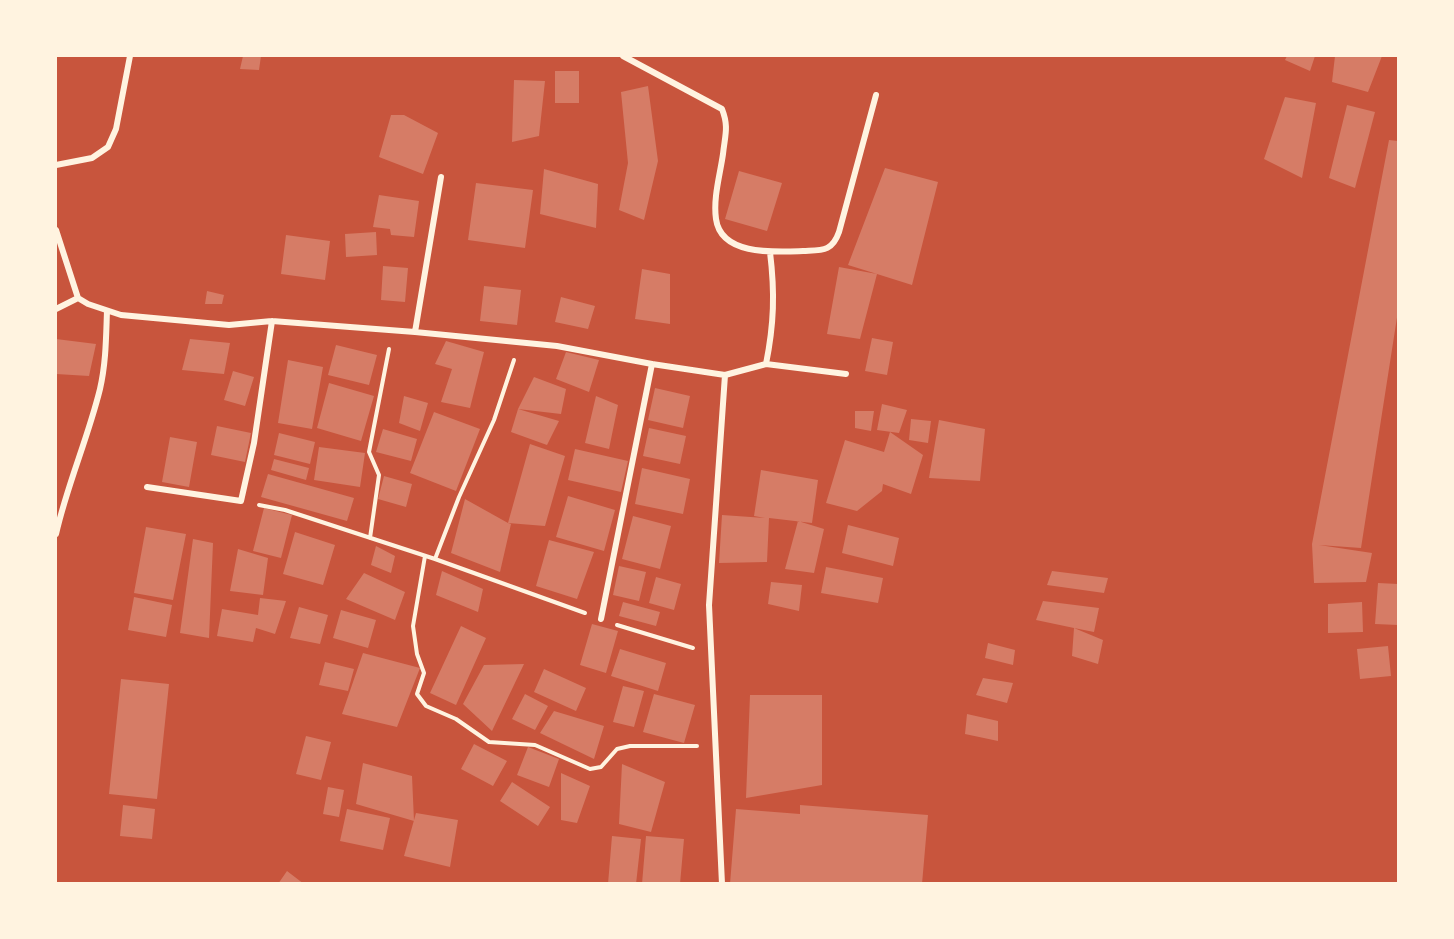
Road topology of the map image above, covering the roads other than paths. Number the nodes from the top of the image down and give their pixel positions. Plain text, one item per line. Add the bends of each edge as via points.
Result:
1 (130, 56) edge
2 (623, 56) edge
3 (876, 95) dead end
4 (56, 165) edge
5 (441, 177) dead end
6 (56, 230) edge
7 (770, 252) junction
8 (78, 298) junction
9 (56, 309) edge
10 (107, 311) junction
11 (272, 321) junction
12 (415, 332) junction
13 (652, 364) junction
14 (766, 364) junction
15 (846, 374) dead end
16 (725, 375) junction
17 (147, 487) dead end
18 (56, 534) edge
19 (601, 619) road end
20 (722, 884) edge

1 - 4 street via 116,129 108,147 92,158
2 - 7 street via 722,109 727,123 716,205 720,233 740,247
3 - 7 street via 834,244 824,250
5 - 12 street
6 - 8 street
7 - 14 street via 774,285
8 - 9 street
8 - 10 street
10 - 11 street via 229,325
10 - 18 street via 99,390
11 - 12 street
11 - 17 street via 241,501
12 - 13 street via 558,346
13 - 16 street
13 - 19 street
14 - 15 street
14 - 16 street
16 - 20 street via 709,605

